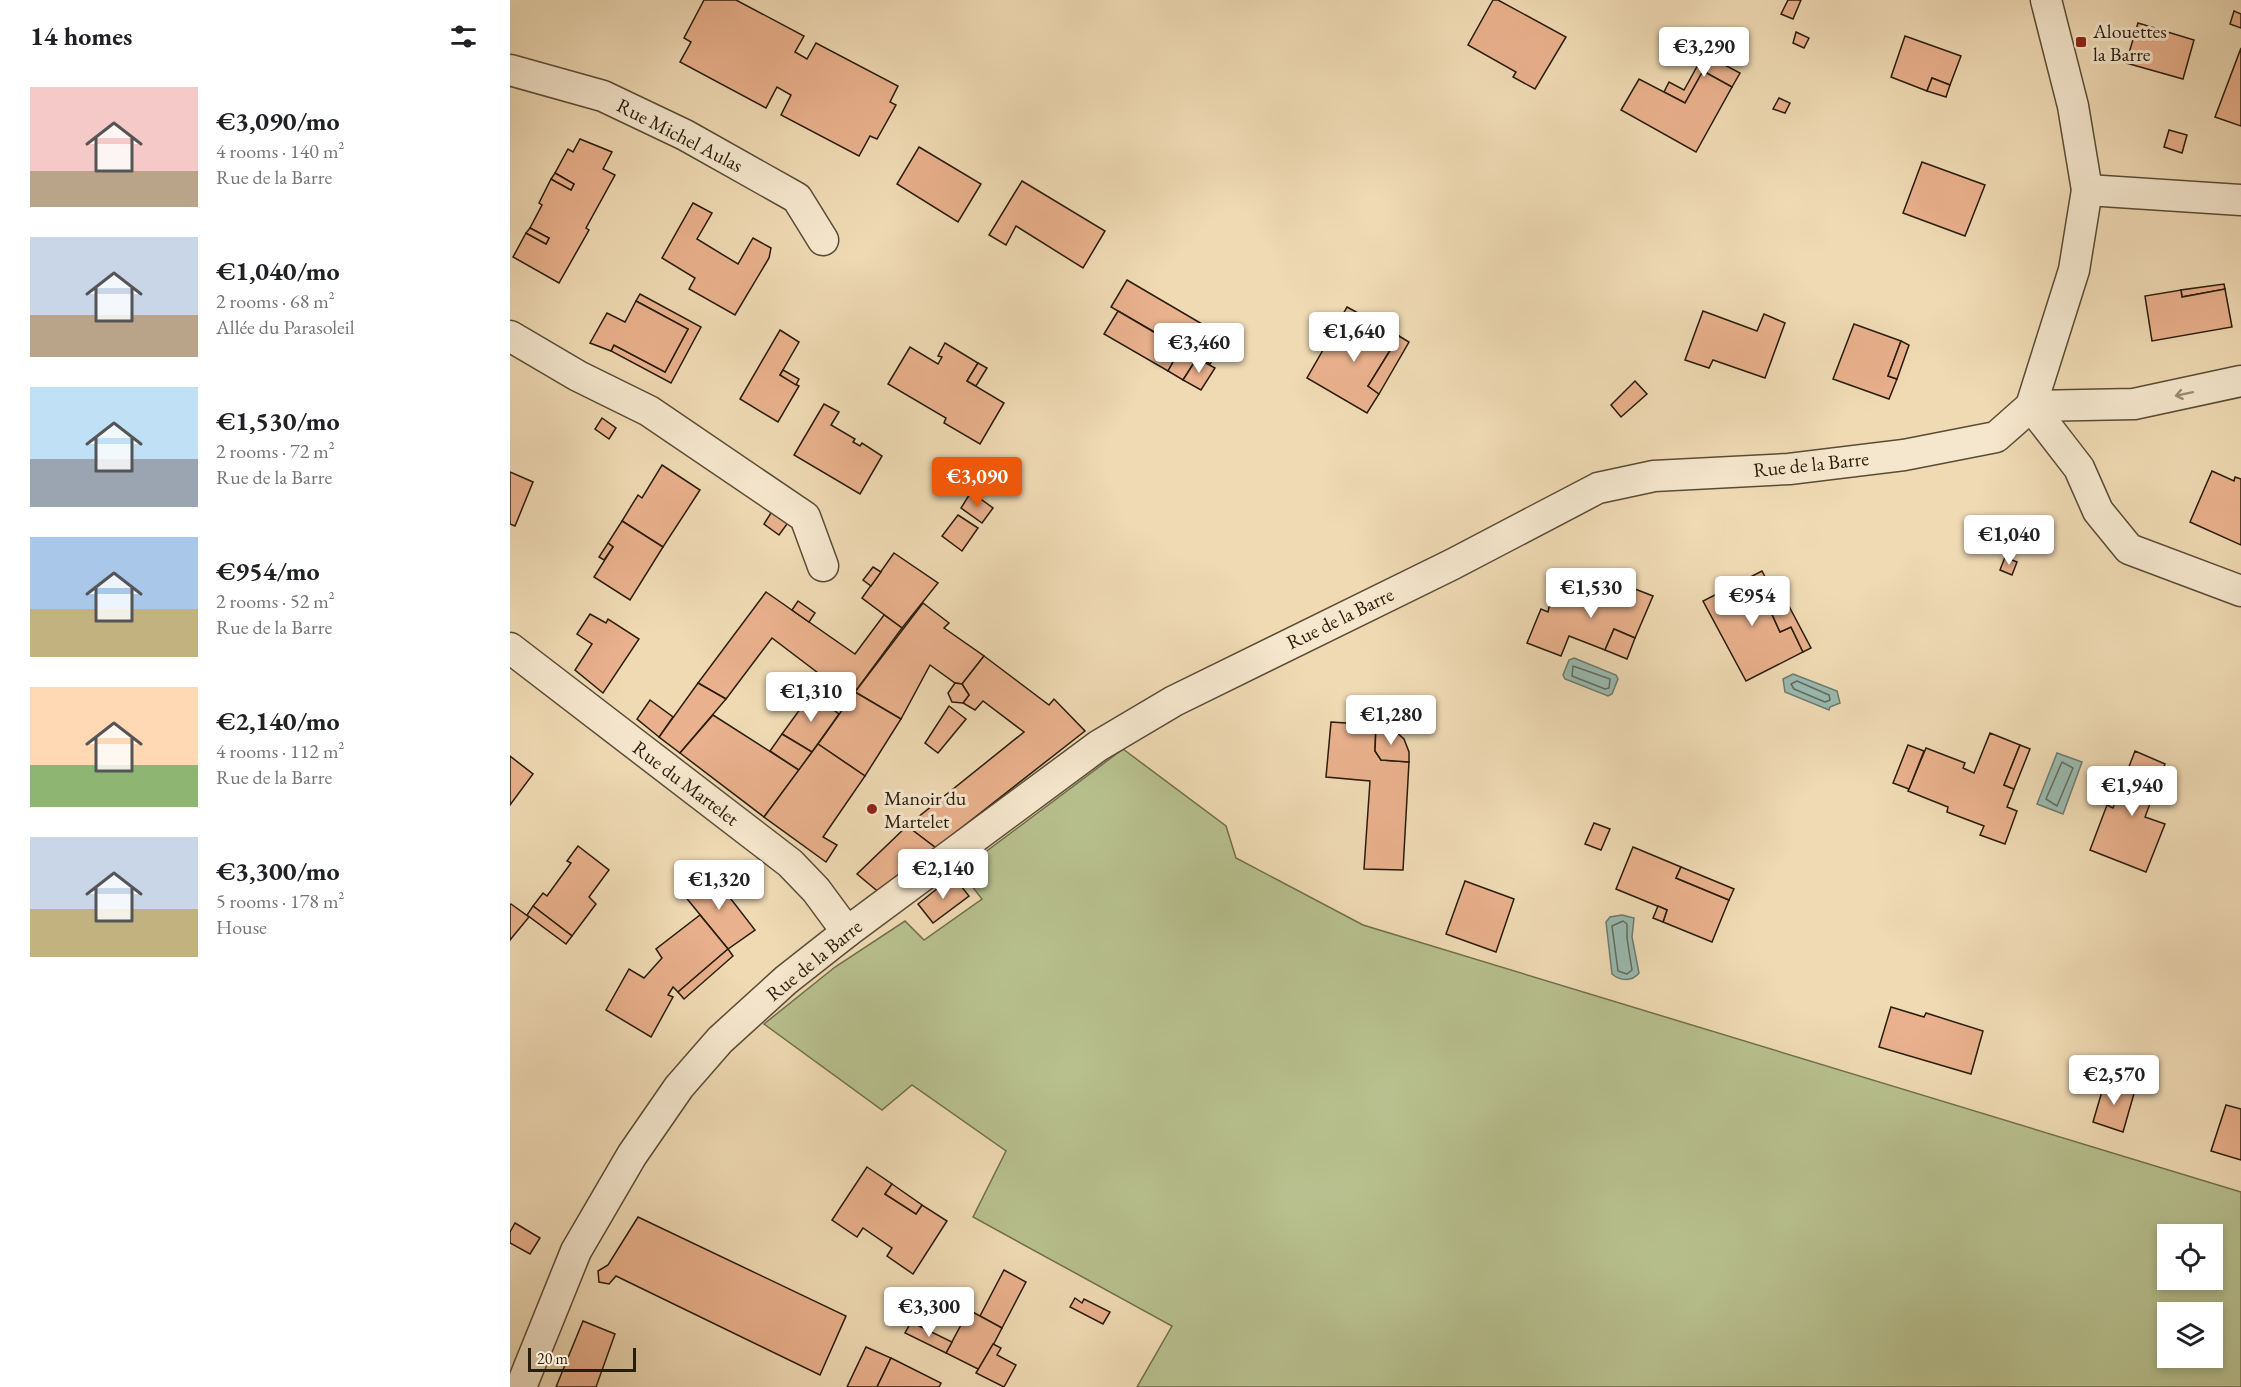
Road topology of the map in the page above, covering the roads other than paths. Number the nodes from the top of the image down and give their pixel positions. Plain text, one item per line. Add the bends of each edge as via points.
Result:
1 (2046, 0) edge
2 (510, 70) edge
3 (2087, 190) junction
4 (2241, 200) edge
5 (823, 240) dead end
6 (510, 336) edge
7 (2241, 381) edge
8 (2031, 406) junction
9 (824, 566) dead end
10 (2241, 591) edge
11 (510, 648) edge
12 (847, 932) junction
13 (521, 1387) edge

1 - 3 street via 2073,106
2 - 5 street, Rue Michel Aulas via 603,96 685,135 797,198
3 - 4 street
3 - 8 street via 2074,270
6 - 9 street via 649,411 805,517
7 -> 8 street via 2134,404
8 - 10 street via 2079,468 2098,511 2129,549
8 - 12 street, Rue de la Barre via 1996,437 1789,469 1654,476 1598,488 1173,701 1098,746
11 - 12 street, Rue du Martelet via 790,863
12 - 13 street, Rue de la Barre via 720,1040 679,1087 576,1251

